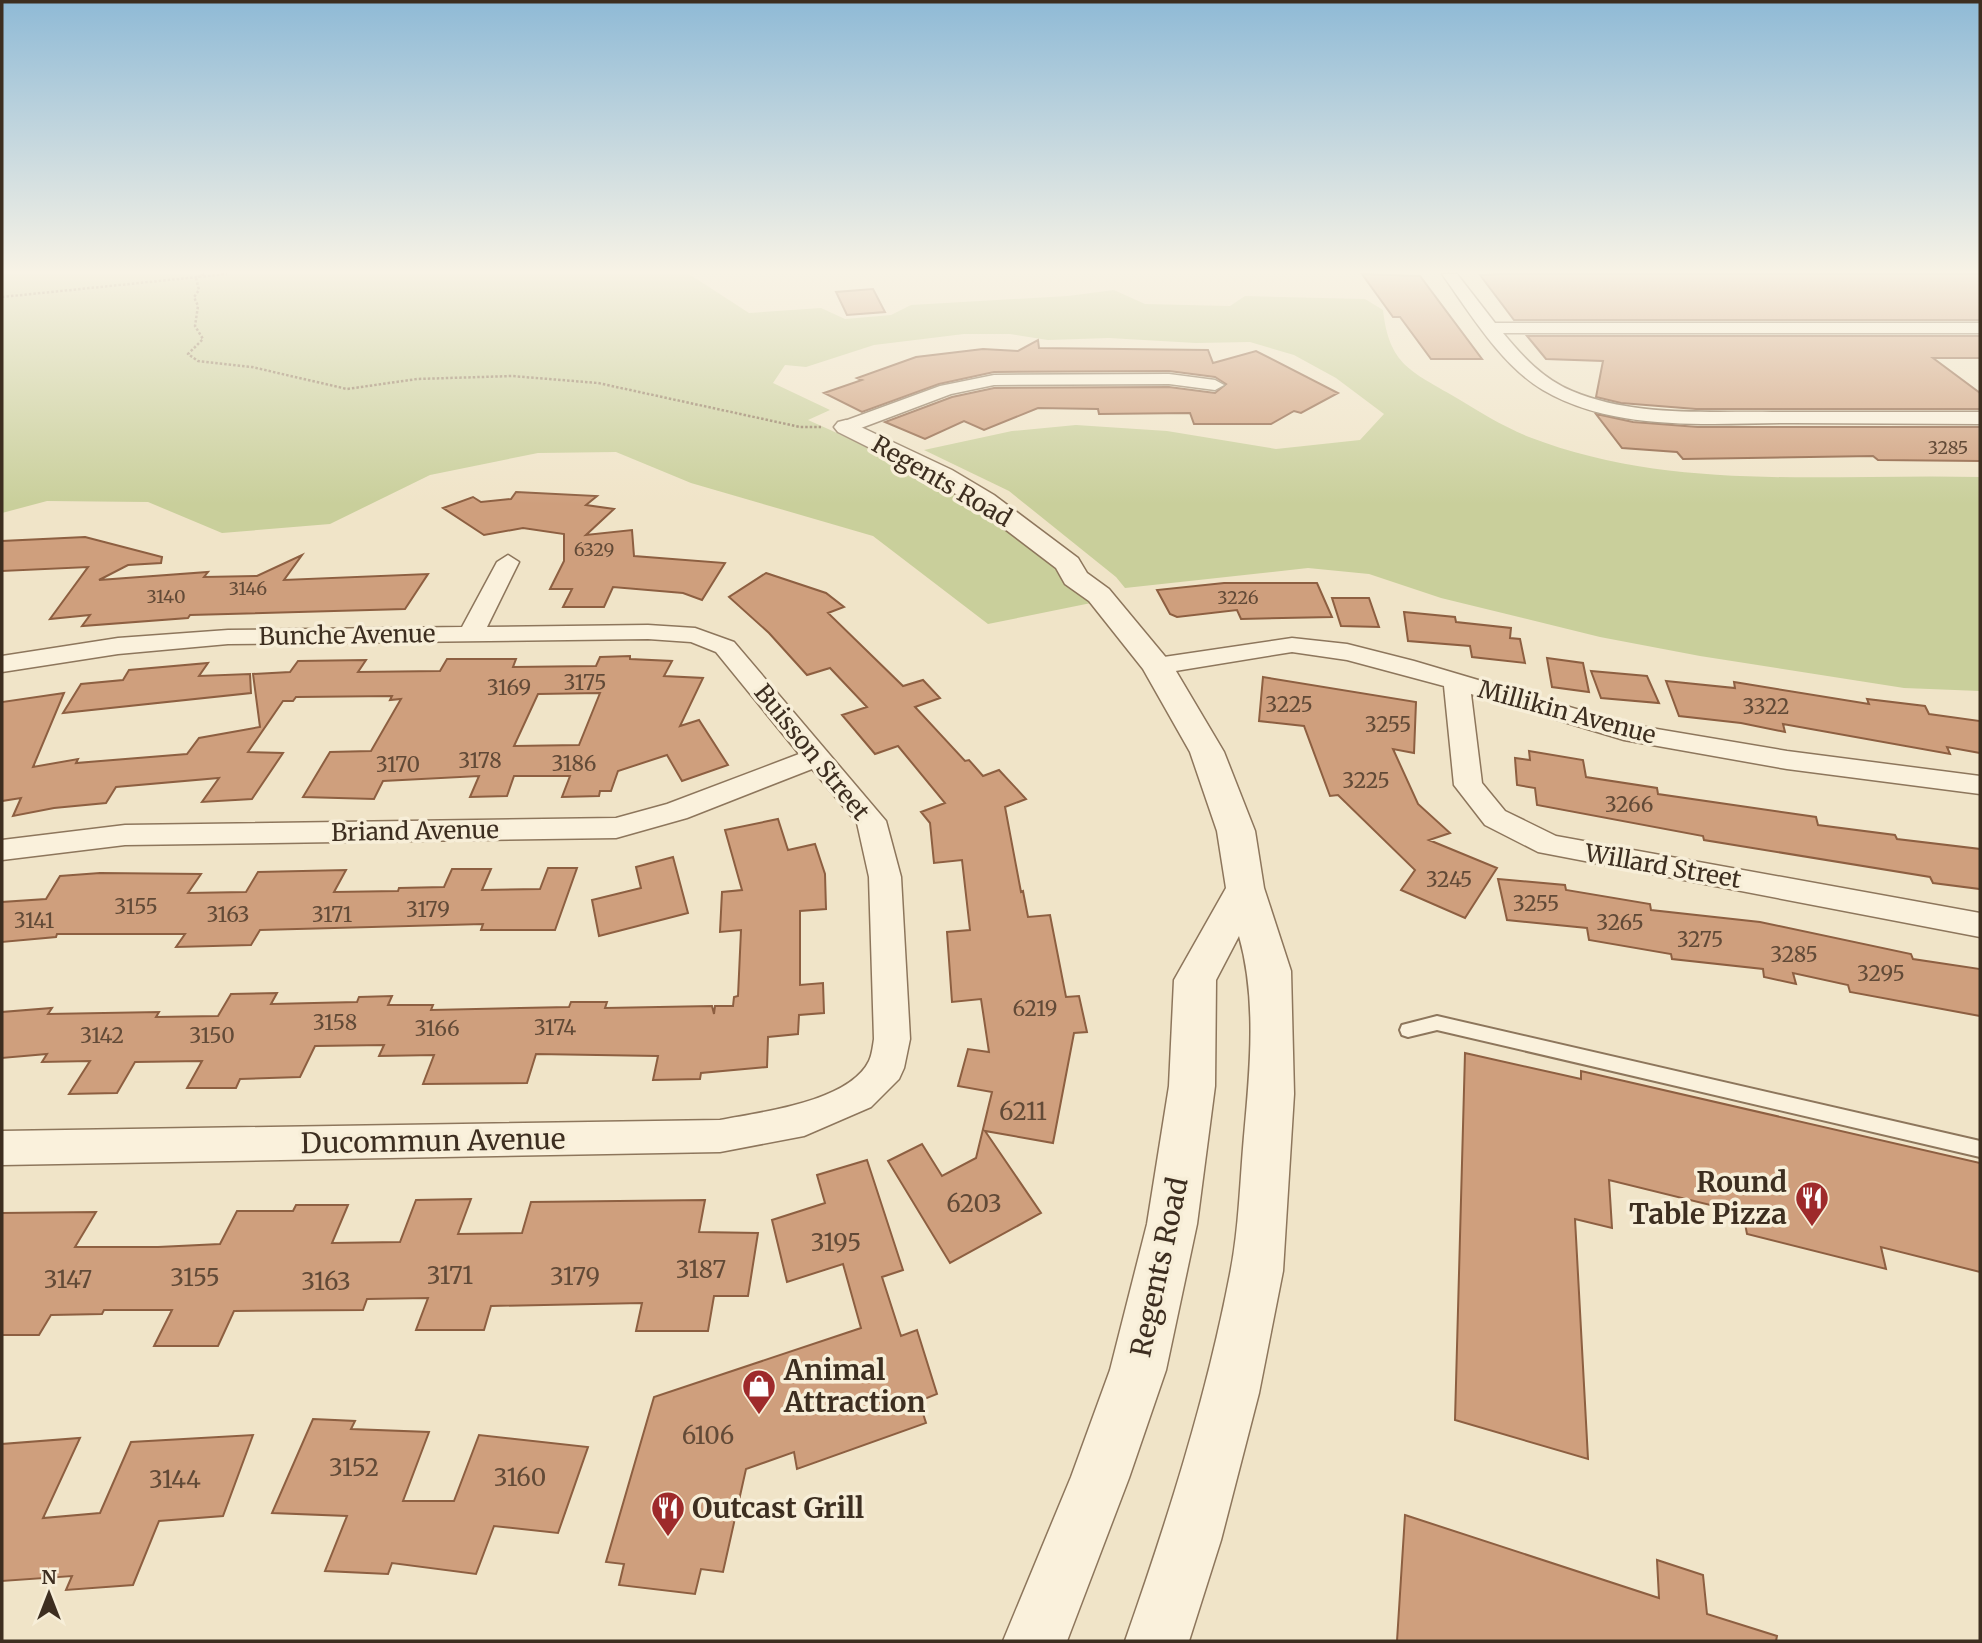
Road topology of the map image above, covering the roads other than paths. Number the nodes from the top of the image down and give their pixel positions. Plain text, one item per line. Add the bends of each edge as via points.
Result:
1 (1511, 351) edge
2 (1215, 386) dead end
3 (1980, 418) edge
4 (846, 427) joint
5 (509, 562) dead end
6 (472, 632) junction
7 (695, 635) joint
8 (2, 664) edge
9 (1157, 666) junction
10 (1457, 682) junction
11 (817, 757) junction
12 (1980, 785) edge
13 (2, 850) edge
14 (1245, 888) junction
15 (1980, 925) edge
16 (1408, 1030) dead end
17 (858, 1096) joint
18 (2, 1148) edge
19 (1980, 1149) edge
20 (1035, 1641) edge
21 (1157, 1641) edge

1 - 3 street via 1533,376 1562,392 1631,412 1716,418
2 - 4 street via 1169,379 994,380 956,387
4 - 9 street, Regents Road via 943,475 1024,528 1099,595
5 - 6 street
6 - 7 street, Bunche Avenue
6 - 8 street, Bunche Avenue via 228,637 118,646
7 - 11 street, Buisson Street via 726,647
9 - 10 street, Millikin Avenue via 1292,645 1347,652
9 - 14 street, Regents Road via 1207,752 1236,831
10 - 12 street, Millikin Avenue via 1624,732 1787,760
10 - 15 street, Willard Street via 1468,785 1495,818 1549,845
11 - 13 street, Briand Avenue via 677,811 616,828 125,835
11 - 17 street, Buisson Street via 871,821 885,877 892,1039 886,1068
14 - 20 street, Regents Road via 1195,980 1192,1086 1173,1212 1138,1370
14 - 21 street, Regents Road via 1270,971 1270,1094 1257,1271 1231,1393 1191,1540
16 - 19 lane via 1437,1023
17 - 18 street, Ducommun Avenue via 804,1120 720,1136

